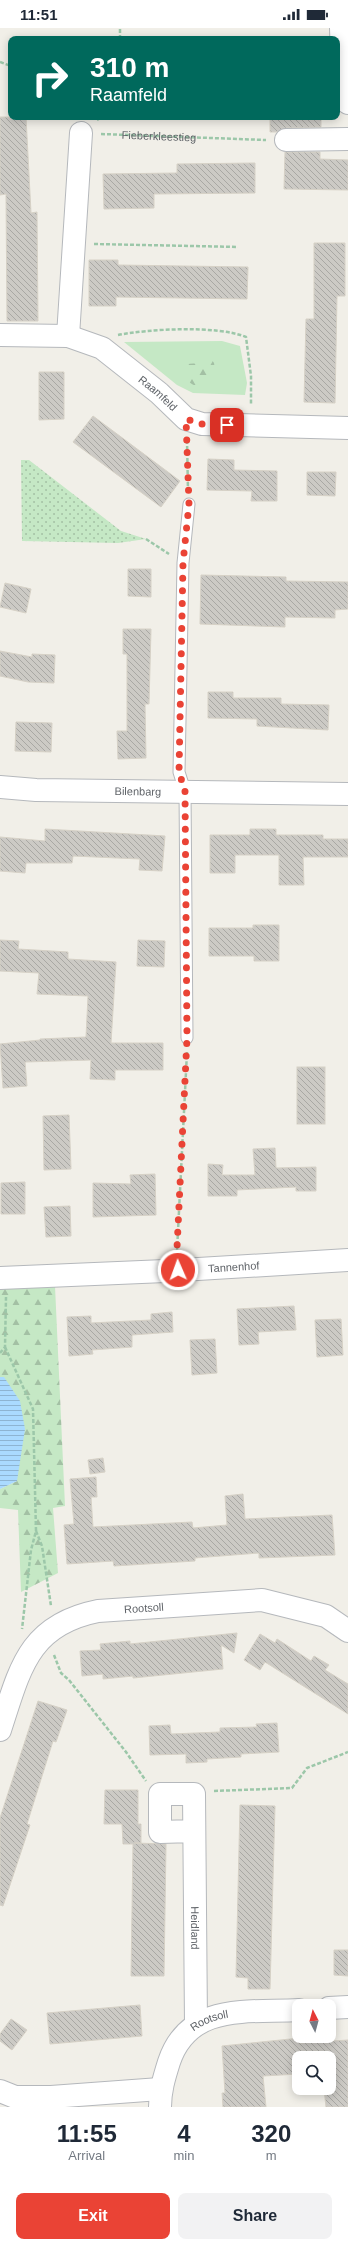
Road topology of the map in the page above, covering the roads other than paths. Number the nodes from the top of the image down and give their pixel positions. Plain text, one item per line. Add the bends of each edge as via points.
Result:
1 (341, 28) edge
2 (346, 94) edge
3 (81, 133) road end
4 (348, 139) edge
5 (286, 140) road end
6 (0, 335) edge
7 (68, 336) junction
8 (348, 428) edge
9 (189, 504) road end
10 (0, 787) edge
11 (185, 791) junction
12 (348, 794) edge
13 (187, 1038) road end
14 (348, 1260) edge
15 (3, 1278) edge
16 (348, 1631) edge
17 (2, 1720) edge
18 (194, 1832) junction
19 (348, 2007) edge
20 (336, 2008) edge
21 (292, 2010) edge
22 (196, 2024) junction
23 (0, 2091) edge
24 (160, 2098) edge

1 - 2 street
3 - 7 street
4 - 5 street
6 - 7 street, Raamfeld
7 - 8 street, Raamfeld via 102,348 159,393 186,419 202,424
9 - 11 lane via 183,563 179,772
10 - 11 street, Bilenbarg via 36,790
11 - 12 street, Bilenbarg
11 - 13 lane
14 - 15 street, Tannenhof
16 - 17 street, Rootsoll via 326,1616 262,1600 98,1611 76,1615 57,1625 37,1641 22,1666
18 - 18 street, Heidland via 194,1794 160,1794 160,1832
18 - 22 street, Heidland
19 - 20 street
21 - 22 street, Rootsoll via 223,2014
22 - 24 street, Rootsoll via 180,2038 171,2058
23 - 24 street, Rootsoll via 15,2097

